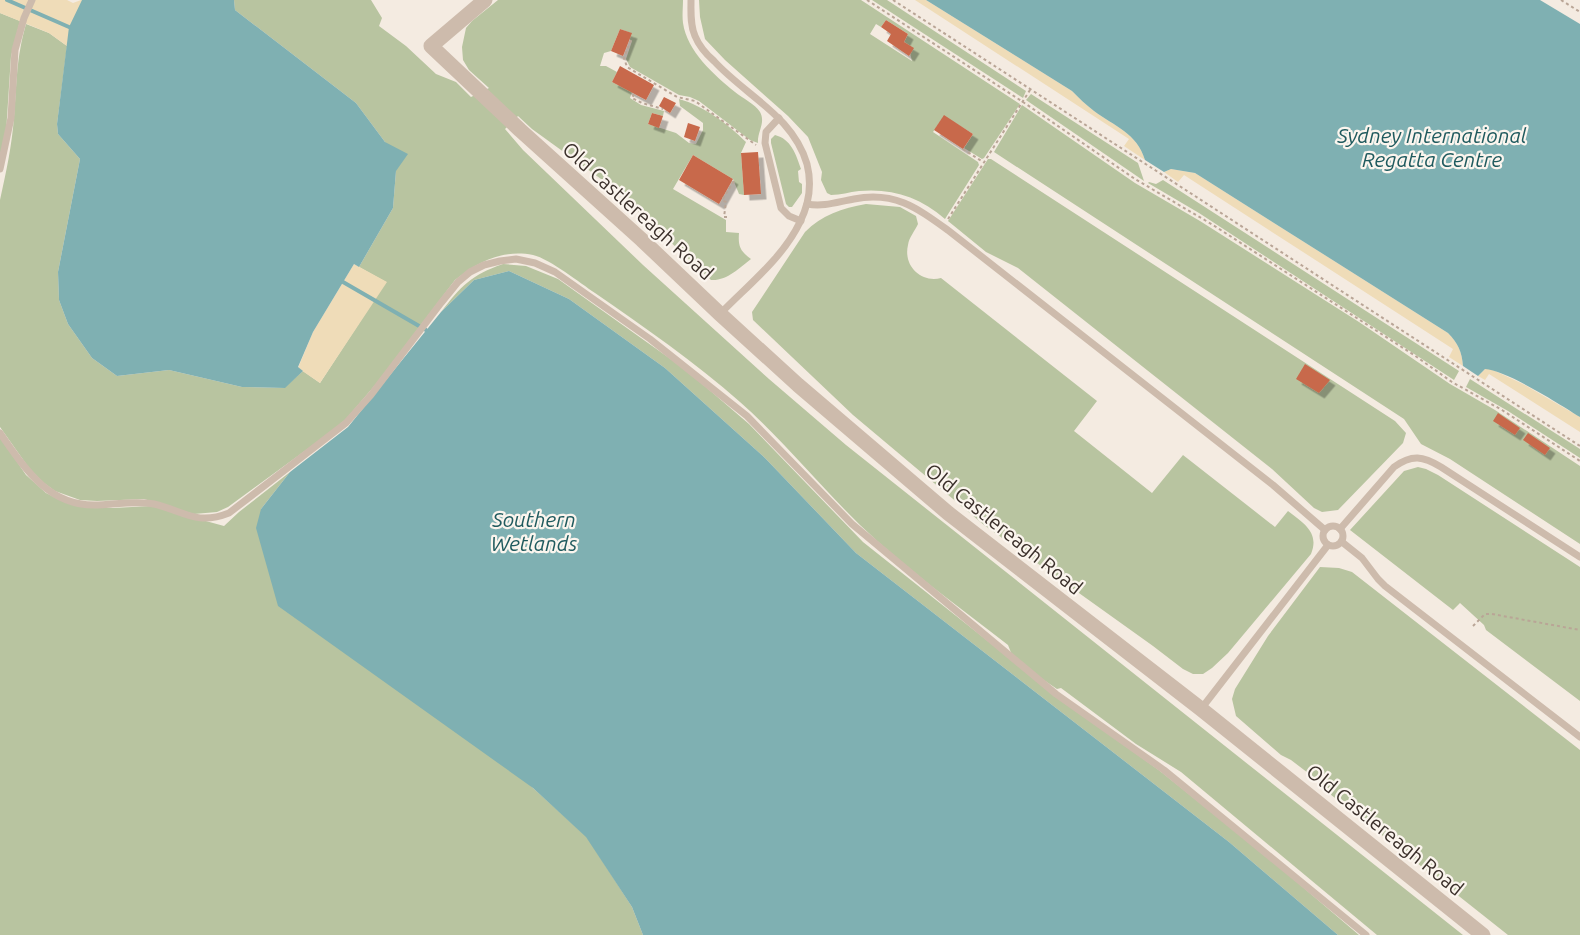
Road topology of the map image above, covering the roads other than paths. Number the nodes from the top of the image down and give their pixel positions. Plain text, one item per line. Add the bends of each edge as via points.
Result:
1 (32, 0) edge
2 (485, 0) edge
3 (691, 0) edge
4 (779, 118) junction
5 (0, 169) edge
6 (807, 204) junction
7 (801, 221) junction
8 (720, 314) junction
9 (0, 433) edge
10 (1340, 528) junction
11 (1325, 530) junction
12 (1342, 542) junction
13 (1328, 545) junction
14 (1580, 557) edge
15 (1200, 709) junction
16 (1580, 737) edge
17 (1366, 935) edge
18 (1483, 935) edge

1 - 5 lane via 15,50 11,118
2 - 8 street, Old Castlereagh Road via 431,46
3 - 4 lane via 692,26 707,54
4 - 6 lane via 795,137 805,159 810,181
4 - 7 lane via 766,132 765,143 781,208
6 - 7 lane
6 - 11 lane via 823,206 869,197 906,202 1273,485
7 - 8 lane via 777,256
8 - 15 street, Old Castlereagh Road via 948,513
9 - 17 lane via 27,472 62,498 92,505 140,502 213,519 229,513 346,423 470,272 500,261 535,263 555,272 650,339 747,416 852,524 1056,694 1164,770
10 - 11 lane via 1332,526
10 - 12 lane
10 - 14 lane via 1394,467 1411,458 1424,458
11 - 13 lane via 1323,540
12 - 13 lane
12 - 16 lane via 1362,558 1385,586
13 - 15 lane
15 - 18 street, Old Castlereagh Road

